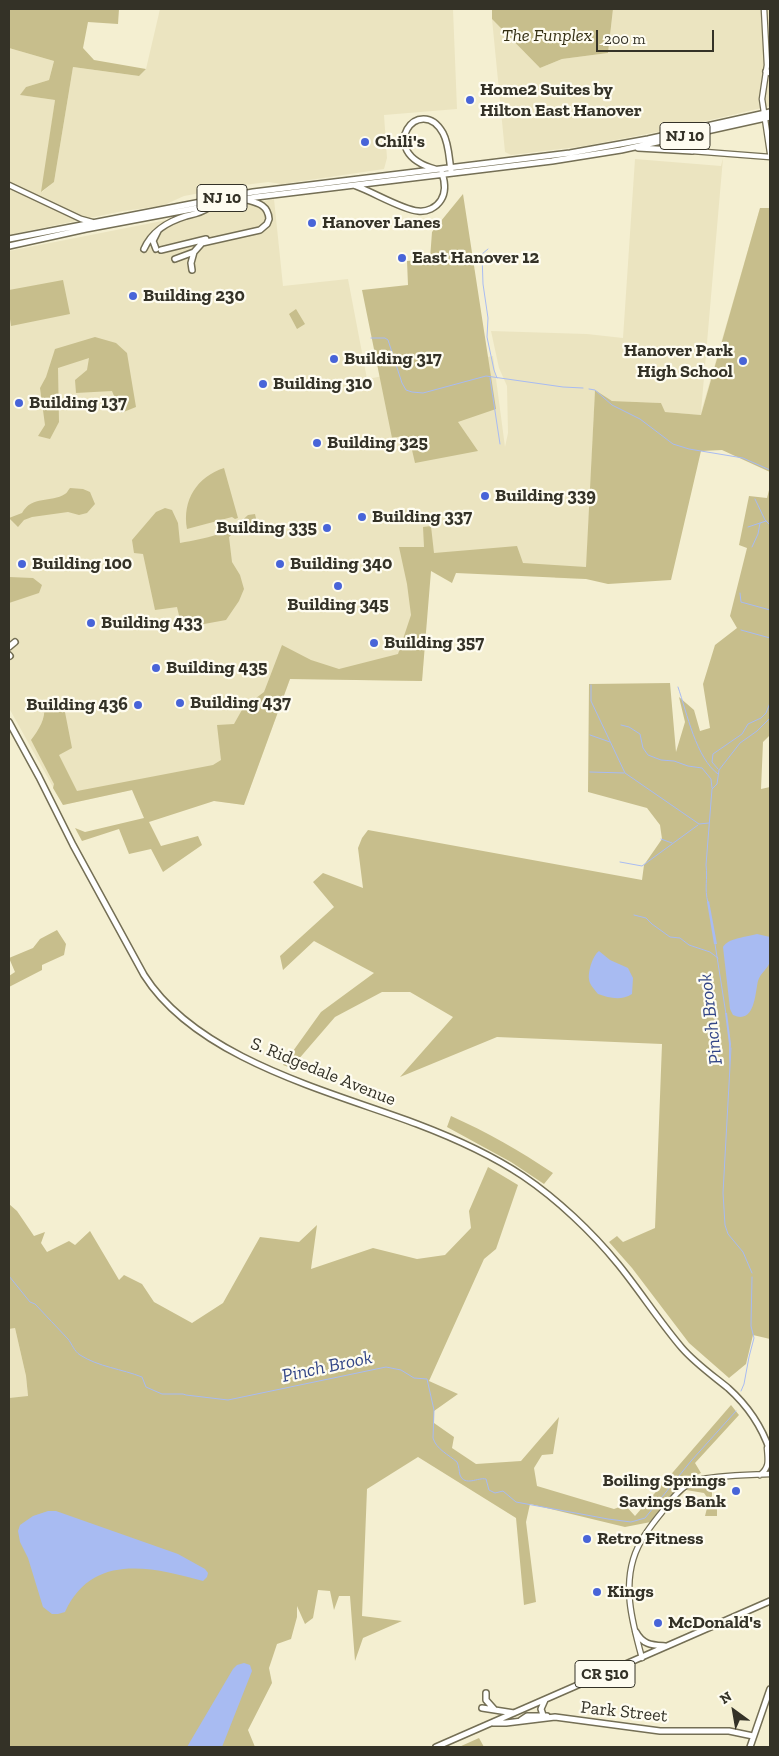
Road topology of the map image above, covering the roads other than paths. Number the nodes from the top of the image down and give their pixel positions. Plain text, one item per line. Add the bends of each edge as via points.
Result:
1 (764, 9) edge
2 (768, 72) edge
3 (768, 115) edge
4 (628, 148) junction
5 (692, 151) joint
6 (770, 153) edge
7 (770, 157) edge
8 (438, 170) junction
9 (451, 171) junction
10 (443, 175) junction
11 (9, 185) edge
12 (354, 186) junction
13 (245, 199) junction
14 (211, 205) junction
15 (97, 222) junction
16 (161, 228) junction
17 (221, 238) junction
18 (9, 239) edge
19 (9, 246) edge
20 (144, 249) dead end
21 (194, 252) junction
22 (175, 259) dead end
23 (192, 270) dead end
24 (14, 642) dead end
25 (9, 646) edge
26 (9, 722) edge
27 (767, 1442) junction
28 (770, 1451) edge
29 (760, 1474) junction
30 (770, 1474) edge
31 (770, 1601) edge
32 (636, 1632) junction
33 (668, 1646) junction
34 (642, 1658) junction
35 (770, 1689) edge
36 (486, 1693) dead end
37 (545, 1700) junction
38 (482, 1708) dead end
39 (497, 1710) junction
40 (515, 1713) junction
41 (543, 1715) junction
42 (550, 1717) junction
43 (521, 1720) junction
44 (492, 1723) junction
45 (753, 1736) junction
46 (436, 1747) edge
47 (751, 1747) edge

1 - 2 street
2 - 3 street via 762,95
3 - 4 main road, NJ 10
3 - 6 street
3 - 9 main road, NJ 10 via 621,144
4 - 5 main road
4 - 9 main road, NJ 10 via 552,161
5 - 7 street
8 - 9 main road, NJ 10
8 - 9 main road via 417,162 407,150 404,136 413,121 429,120 442,130 448,144
8 - 10 main road
8 - 15 main road, NJ 10 via 253,192
9 - 10 main road, NJ 10
10 - 12 main road, NJ 10
10 - 12 main road via 442,198 424,211 412,210
11 - 15 street via 81,219
12 - 13 main road, NJ 10
13 - 14 main road, NJ 10
13 - 17 main road via 267,209 267,224 255,232
14 - 16 main road via 201,213 183,217
14 - 19 main road, NJ 10
15 - 18 main road, NJ 10
16 - 17 main road via 153,241 158,249
16 - 20 main road via 151,236
17 - 21 main road via 202,243
21 - 22 main road
21 - 23 main road
24 - 25 main road
26 - 27 main road, S. Ridgedale Avenue via 144,975 176,1012 218,1042 260,1065 446,1135 523,1176 549,1196 613,1258 684,1350 743,1403
27 - 28 main road, S. Ridgedale Avenue
27 - 29 street via 769,1463
29 - 30 street
29 - 32 street via 697,1481 681,1489 669,1503 642,1539 632,1563 628,1591
31 - 33 main road, CR 510
32 - 33 main road via 648,1645
32 - 34 street
33 - 34 main road, CR 510
34 - 37 main road, CR 510
35 - 45 main road
36 - 39 main road via 486,1700
37 - 40 main road, CR 510
37 - 41 main road via 541,1710
38 - 39 main road
39 - 40 main road
40 - 44 main road, CR 510
41 - 42 main road
41 - 43 main road via 527,1716
42 - 43 main road, Park Street
42 - 45 main road, Park Street via 660,1731 729,1731
43 - 44 main road, Park Street
44 - 46 main road, CR 510
45 - 47 main road

